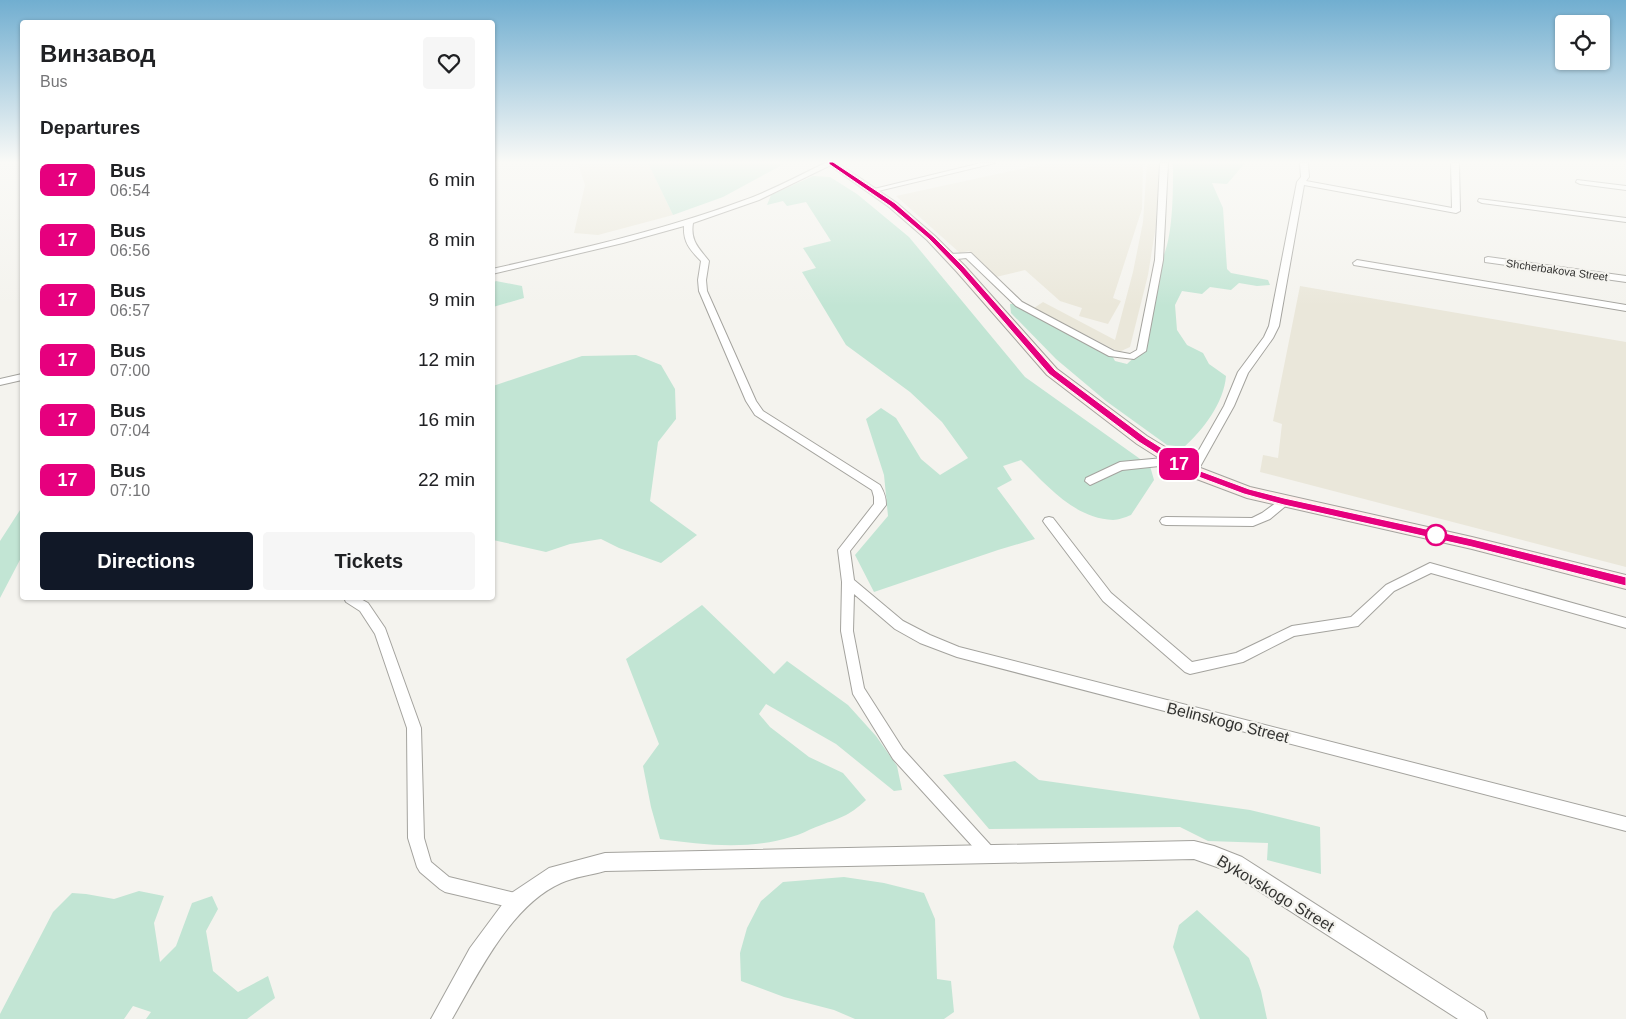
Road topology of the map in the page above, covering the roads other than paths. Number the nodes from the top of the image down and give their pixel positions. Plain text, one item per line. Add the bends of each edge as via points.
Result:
1 (720, 211) edge
2 (900, 211) edge
3 (1162, 211) edge
4 (1296, 211) edge
5 (1554, 211) edge
6 (1626, 220) edge
7 (689, 221) junction
8 (950, 256) junction
9 (1488, 260) dead end
10 (1357, 263) dead end
11 (495, 271) edge
12 (1626, 279) edge
13 (1626, 308) edge
14 (20, 377) edge
15 (0, 382) edge
16 (1174, 461) junction
17 (1192, 471) junction
18 (1090, 481) dead end
19 (1284, 501) junction
20 (1049, 521) dead end
21 (1166, 521) dead end
22 (848, 582) junction
23 (1626, 582) edge
24 (353, 600) edge
25 (1626, 623) edge
26 (1626, 824) edge
27 (990, 855) junction
28 (517, 901) junction
29 (441, 1019) edge
30 (1478, 1019) edge

1 - 7 street
2 - 8 main road
3 - 8 street via 1159,260 1141,351 1131,357 1112,354 1019,304 968,254
4 - 17 street via 1274,326 1244,372 1229,406
5 - 6 street
7 - 11 street
7 - 22 street via 690,246 705,261 703,291 759,413 876,488 880,497 880,505 844,550
8 - 16 main road via 1052,372
9 - 12 street, Shcherbakova Street
10 - 13 street
14 - 15 street
16 - 17 main road
16 - 18 street via 1120,466
17 - 19 main road via 1247,492
19 - 21 street via 1253,522
19 - 23 main road
20 - 25 street via 1107,598 1190,668 1238,658 1292,631 1354,622 1390,588 1430,568
22 - 26 street, Belinskogo Street via 899,625 957,652
22 - 27 street via 847,631 858,690 898,754
24 - 28 street via 364,607 381,632 414,728 416,838 425,867 445,884
27 - 28 street, Bykovskogo Street via 605,862 556,874
27 - 30 street, Bykovskogo Street via 1194,850 1214,855 1234,864
28 - 29 street, Bykovskogo Street via 476,955

